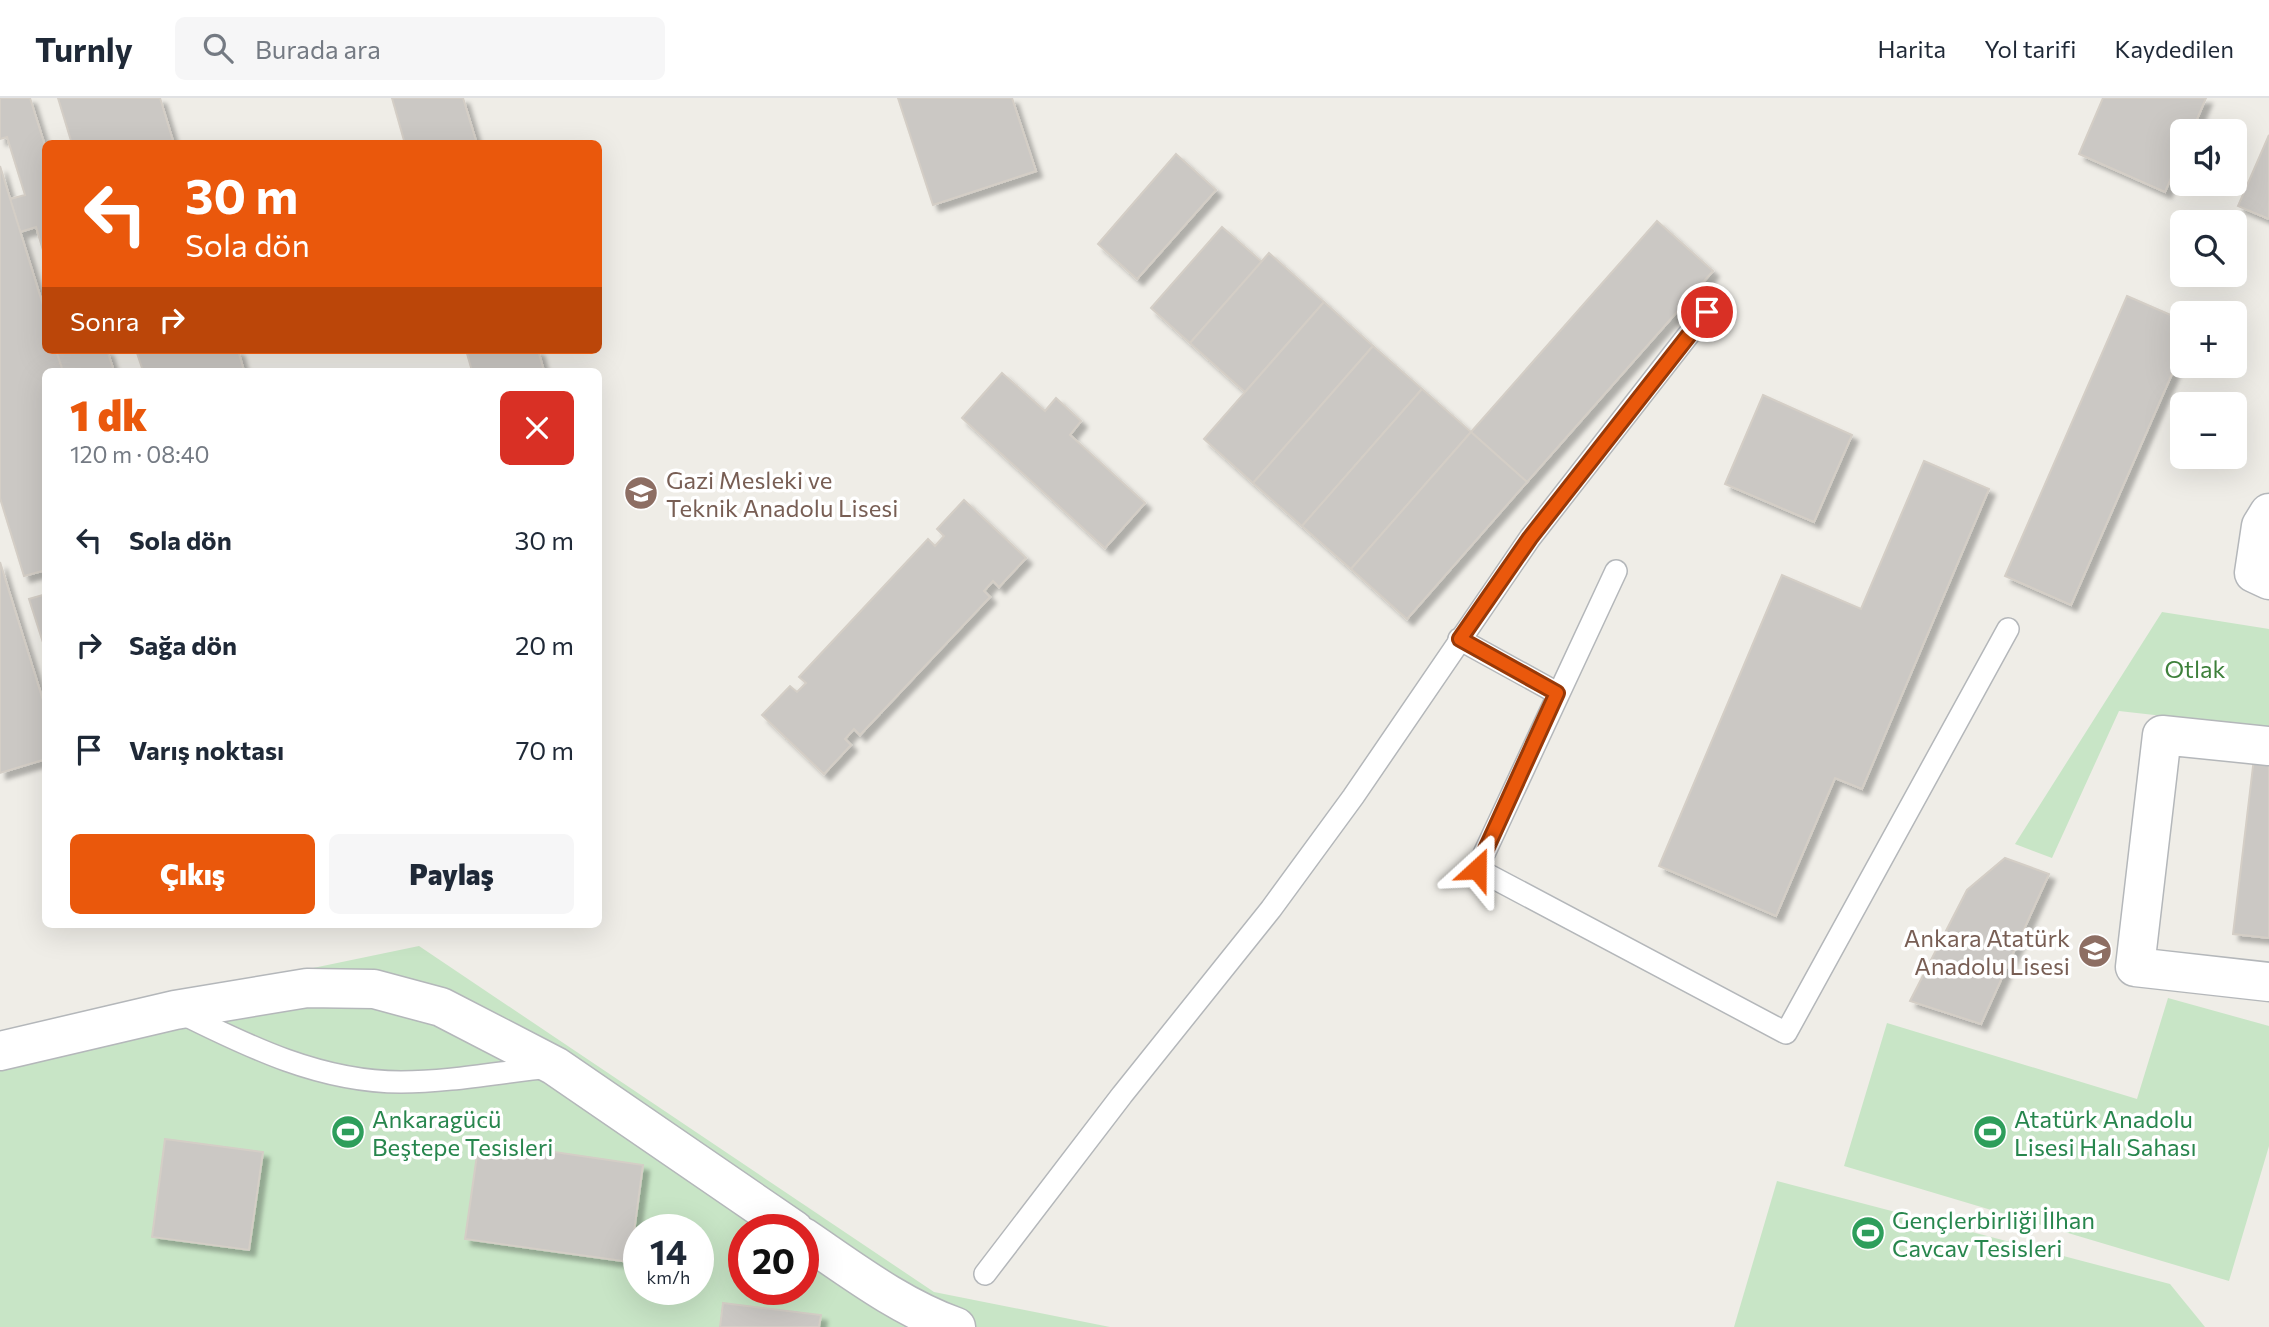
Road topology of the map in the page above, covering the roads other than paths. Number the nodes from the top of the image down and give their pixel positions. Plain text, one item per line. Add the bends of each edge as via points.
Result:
1 (1707, 312) dead end
2 (2269, 513) edge
3 (1616, 571) dead end
4 (2269, 580) edge
5 (2008, 629) dead end
6 (1460, 639) junction
7 (1557, 693) junction
8 (2269, 746) edge
9 (2269, 982) edge
10 (174, 1010) junction
11 (0, 1051) edge
12 (555, 1066) junction
13 (771, 1214) edge
14 (819, 1248) edge
15 (985, 1274) dead end
16 (956, 1327) edge

1 - 6 lane via 1530,538
2 - 4 street via 2261,526 2254,573
3 - 7 lane
5 - 7 lane via 1786,1033 1477,869
6 - 7 lane
6 - 15 lane via 1271,909
8 - 9 street via 2162,735 2135,967
10 - 11 street
10 - 12 lane via 263,1054 333,1073 400,1082
10 - 12 street via 307,988 374,989 441,1007
12 - 13 street
14 - 16 street via 886,1294

